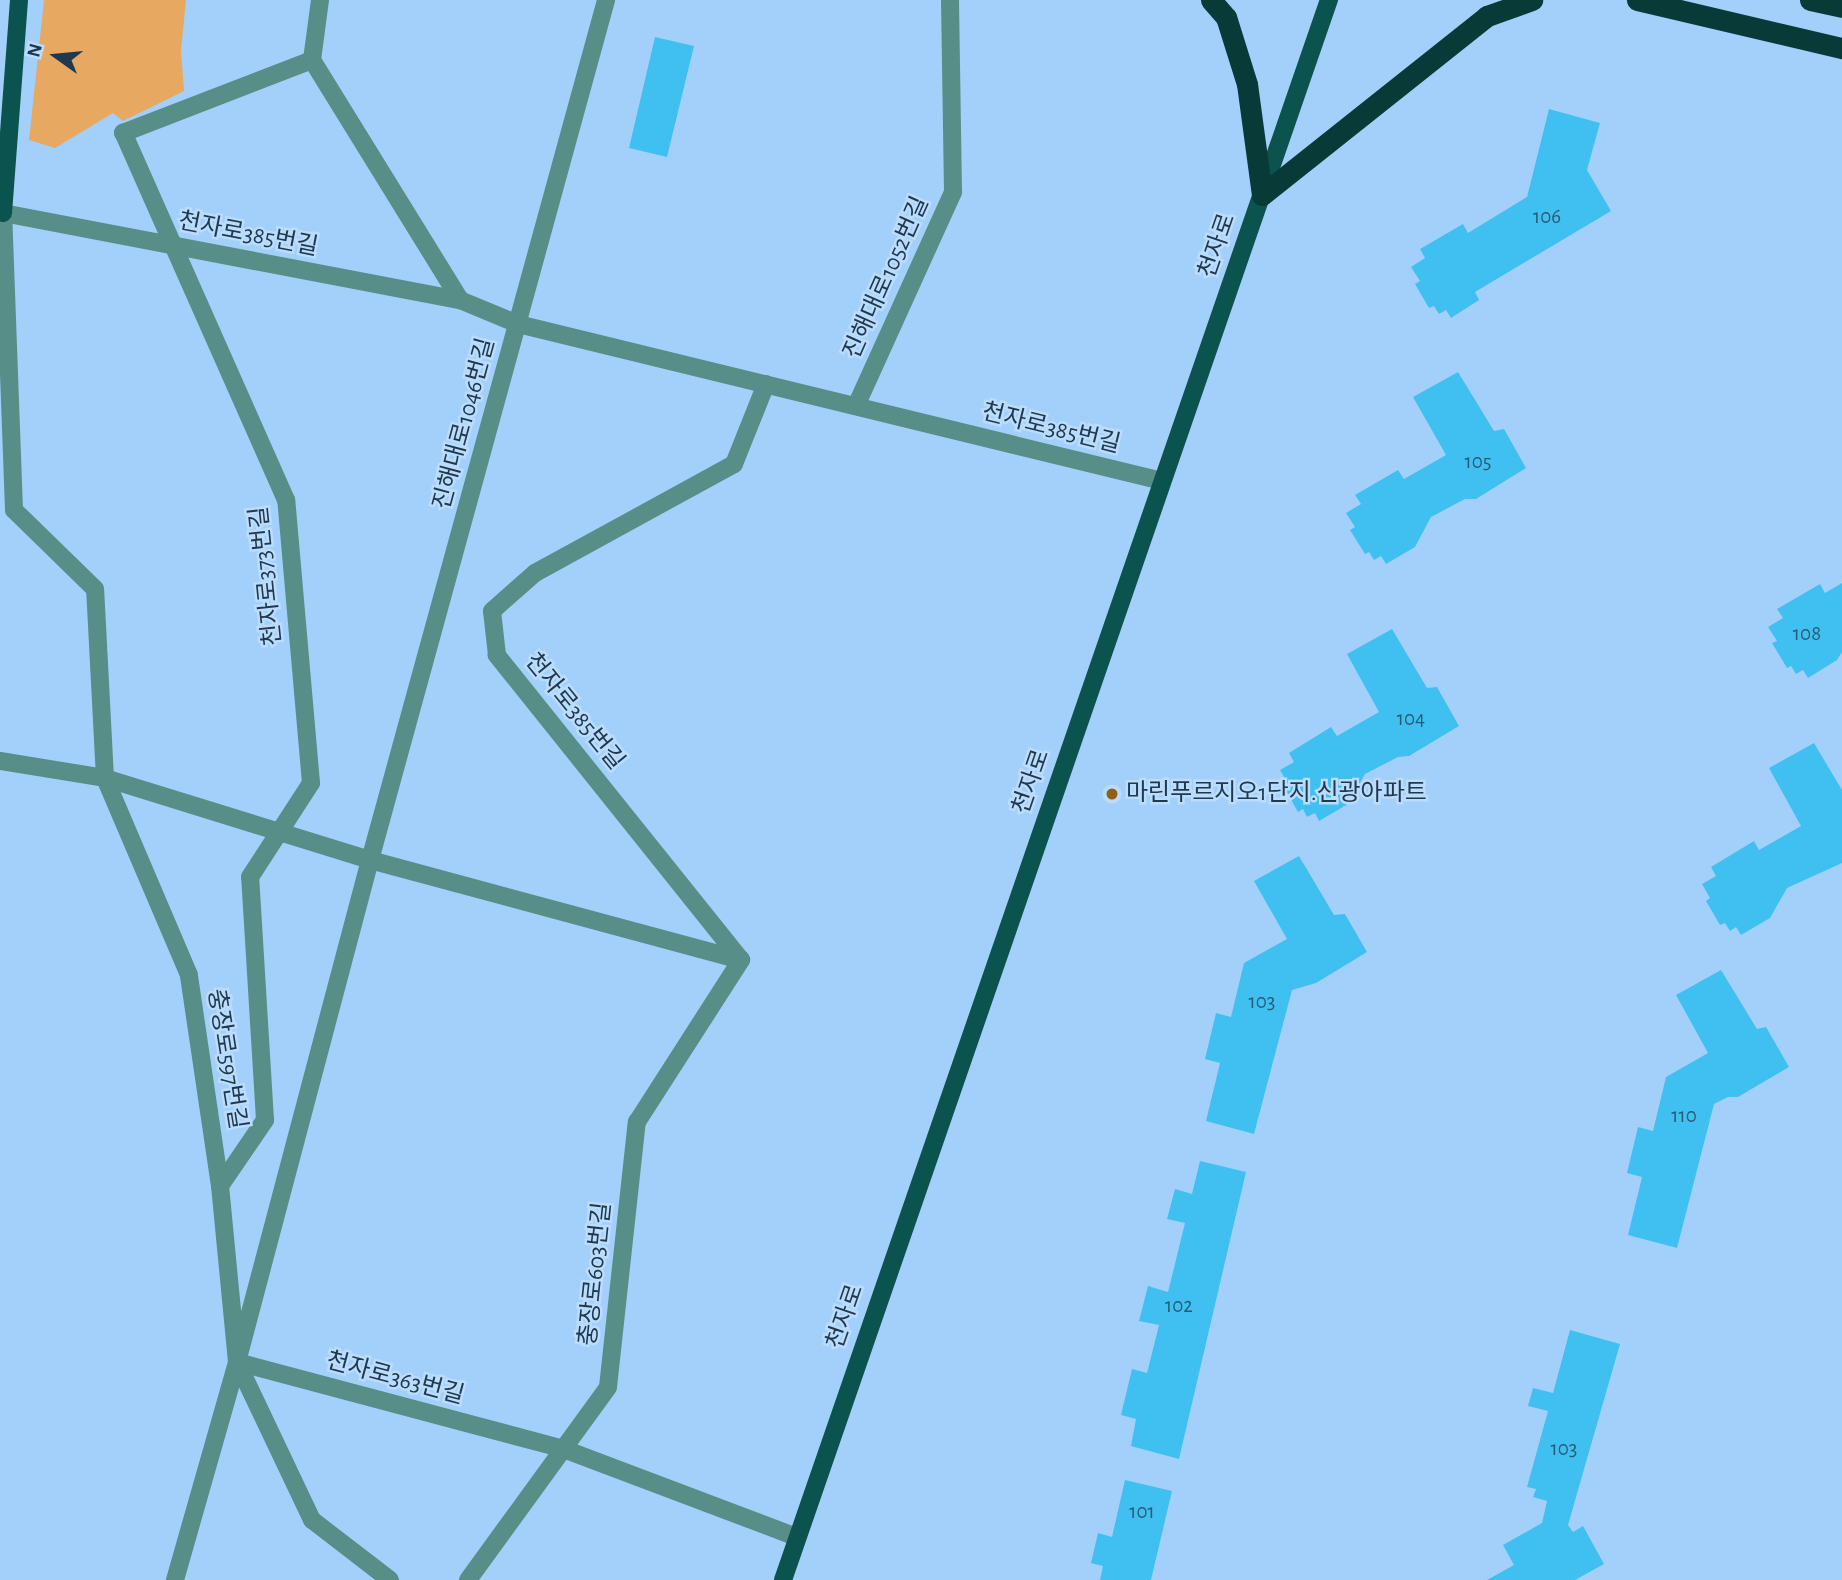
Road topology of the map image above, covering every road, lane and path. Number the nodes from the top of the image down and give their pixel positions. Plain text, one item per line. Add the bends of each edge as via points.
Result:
1 (19, 0) edge
2 (320, 0) edge
3 (606, 0) edge
4 (950, 0) edge
5 (1211, 0) edge
6 (1329, 0) edge
7 (1532, 0) edge
8 (1637, 0) edge
9 (1810, 0) edge
10 (1842, 6) edge
11 (1842, 48) edge
12 (312, 60) junction
13 (1262, 195) junction
14 (3, 213) junction
15 (173, 246) junction
16 (460, 300) junction
17 (518, 324) junction
18 (766, 384) junction
19 (856, 406) junction
20 (1162, 481) junction
21 (0, 761) edge
22 (105, 778) junction
23 (279, 832) junction
24 (370, 860) junction
25 (741, 960) junction
26 (220, 1186) junction
27 (237, 1363) junction
28 (561, 1448) junction
29 (796, 1537) junction
30 (175, 1580) edge
31 (390, 1580) edge
32 (468, 1580) edge
33 (783, 1580) edge

1 - 14 main road
2 - 12 street
3 - 17 street, 진해대로1046번길
4 - 19 street, 진해대로1052번길 via 953,192
5 - 13 highway via 1226,18 1247,84
6 - 13 main road, 천자로
7 - 13 highway via 1487,16
8 - 11 highway
9 - 10 highway
12 - 15 street, 천자로373번길 via 123,133
12 - 16 street
13 - 20 main road, 천자로
14 - 15 street, 천자로385번길
14 - 22 street via 14,510 95,589
15 - 16 street, 천자로385번길
15 - 23 street, 천자로373번길 via 286,500 311,783
16 - 17 street, 천자로385번길
17 - 18 street, 천자로385번길
17 - 24 street, 진해대로1046번길
18 - 19 street, 천자로385번길
18 - 25 street, 천자로385번길 via 734,464 536,573 492,611 497,655
19 - 20 street, 천자로385번길
20 - 29 main road, 천자로
21 - 22 street
22 - 23 street
22 - 26 street, 충장로597번길 via 189,975
23 - 24 street
23 - 26 street, 천자로373번길 via 250,877 265,1120
24 - 25 street
24 - 27 street, 충장로597번길
25 - 28 street, 충장로603번길 via 637,1122 608,1387
26 - 27 street, 충장로597번길
27 - 28 street, 천자로363번길
27 - 30 street, 충장로597번길
27 - 31 street via 312,1520
28 - 29 street, 천자로363번길
28 - 32 street, 충장로603번길
29 - 33 main road, 천자로

